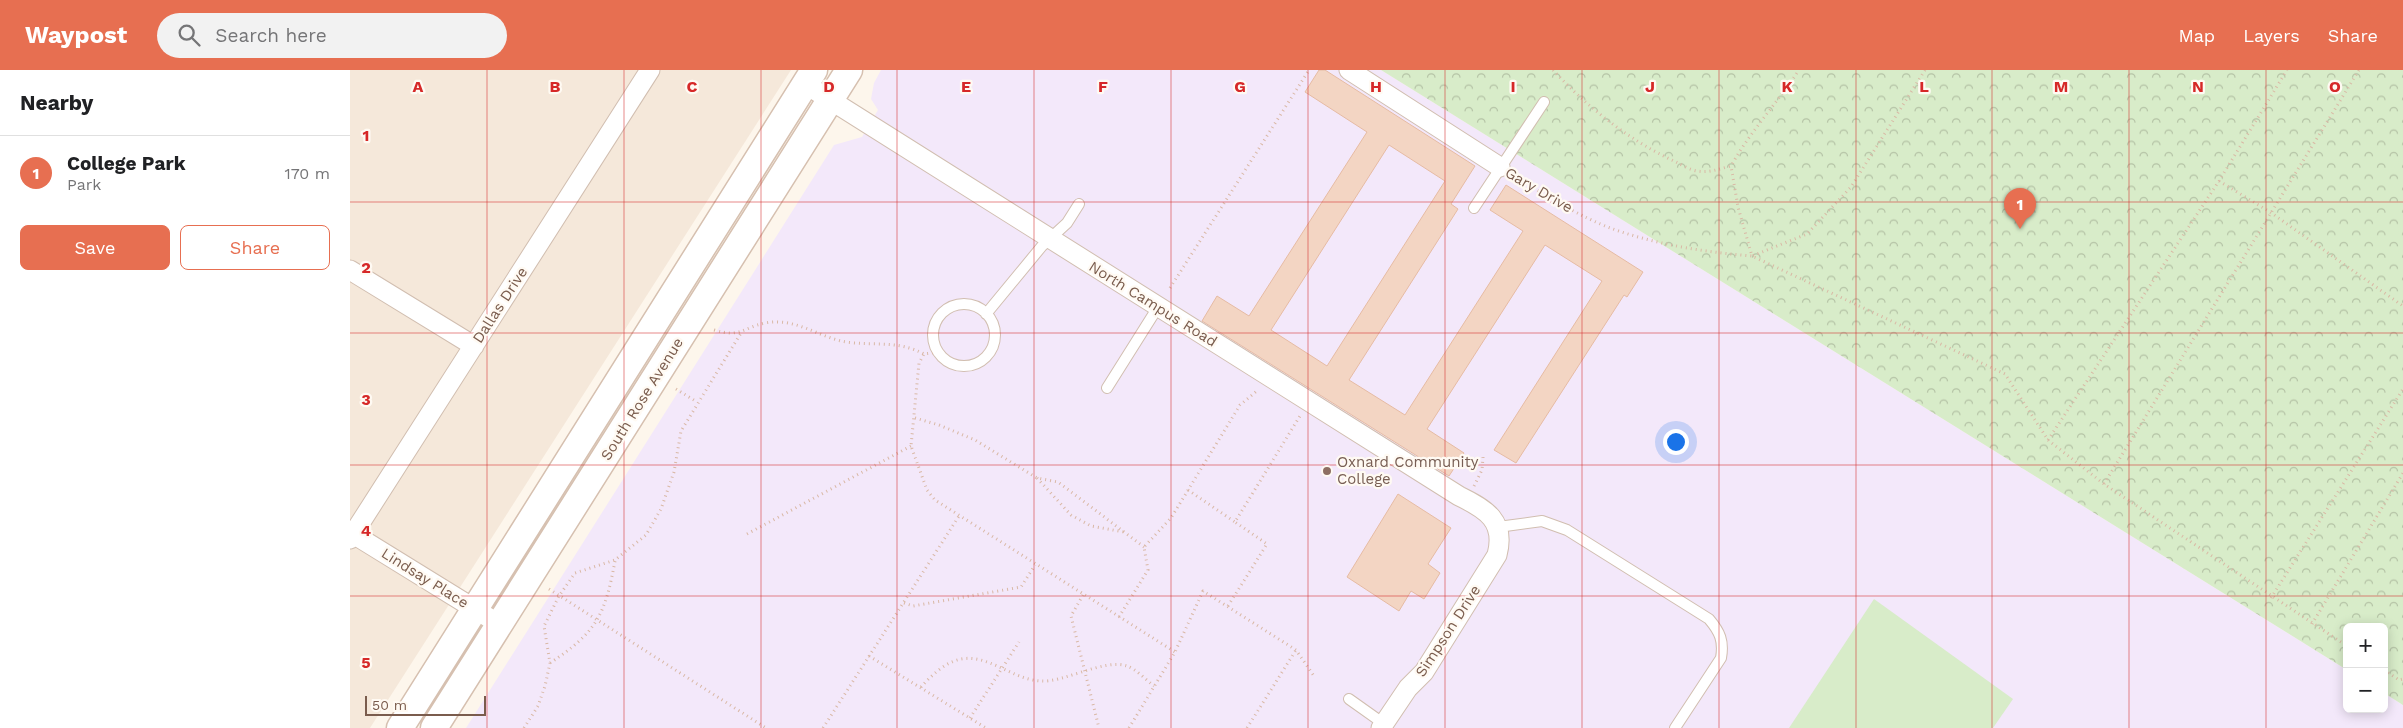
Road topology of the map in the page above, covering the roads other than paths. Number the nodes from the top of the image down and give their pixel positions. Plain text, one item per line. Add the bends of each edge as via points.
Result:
1 (650, 70) edge
2 (849, 70) edge
3 (1349, 70) edge
4 (810, 77) edge
5 (831, 100) junction
6 (1544, 102) dead end
7 (1500, 167) junction
8 (1079, 204) dead end
9 (1474, 208) dead end
10 (1051, 239) junction
11 (350, 270) edge
12 (1158, 307) junction
13 (986, 314) junction
14 (474, 346) junction
15 (1107, 388) dead end
16 (1498, 527) junction
17 (351, 535) edge
18 (475, 609) junction
19 (499, 624) junction
20 (1349, 699) dead end
21 (1385, 727) edge
22 (400, 728) edge
23 (434, 728) edge
24 (1675, 728) edge

1 - 14 street, Dallas Drive
2 - 5 main road, South Rose Avenue
3 - 7 street, Gary Drive
4 - 5 street, North Campus Road
4 - 18 main road, South Rose Avenue
5 - 10 street, North Campus Road
5 - 19 main road, South Rose Avenue
6 - 7 lane
7 - 9 lane
8 - 10 lane
10 - 12 street, North Campus Road
10 - 13 lane
11 - 14 street
12 - 15 lane
12 - 16 street, North Campus Road via 1481,507
13 - 13 lane via 992,322 994,342 984,359 965,366 945,360 938,352 933,333 945,311 958,305 968,305
14 - 17 street, Dallas Drive
16 - 21 street, Simpson Drive via 1500,542 1497,555 1424,672 1408,688
16 - 24 lane via 1542,521 1567,530 1709,620 1719,632 1723,645 1720,658
17 - 18 street, Lindsay Place
18 - 19 street, Lindsay Place
18 - 22 main road, South Rose Avenue
19 - 23 main road, South Rose Avenue
20 - 21 lane

